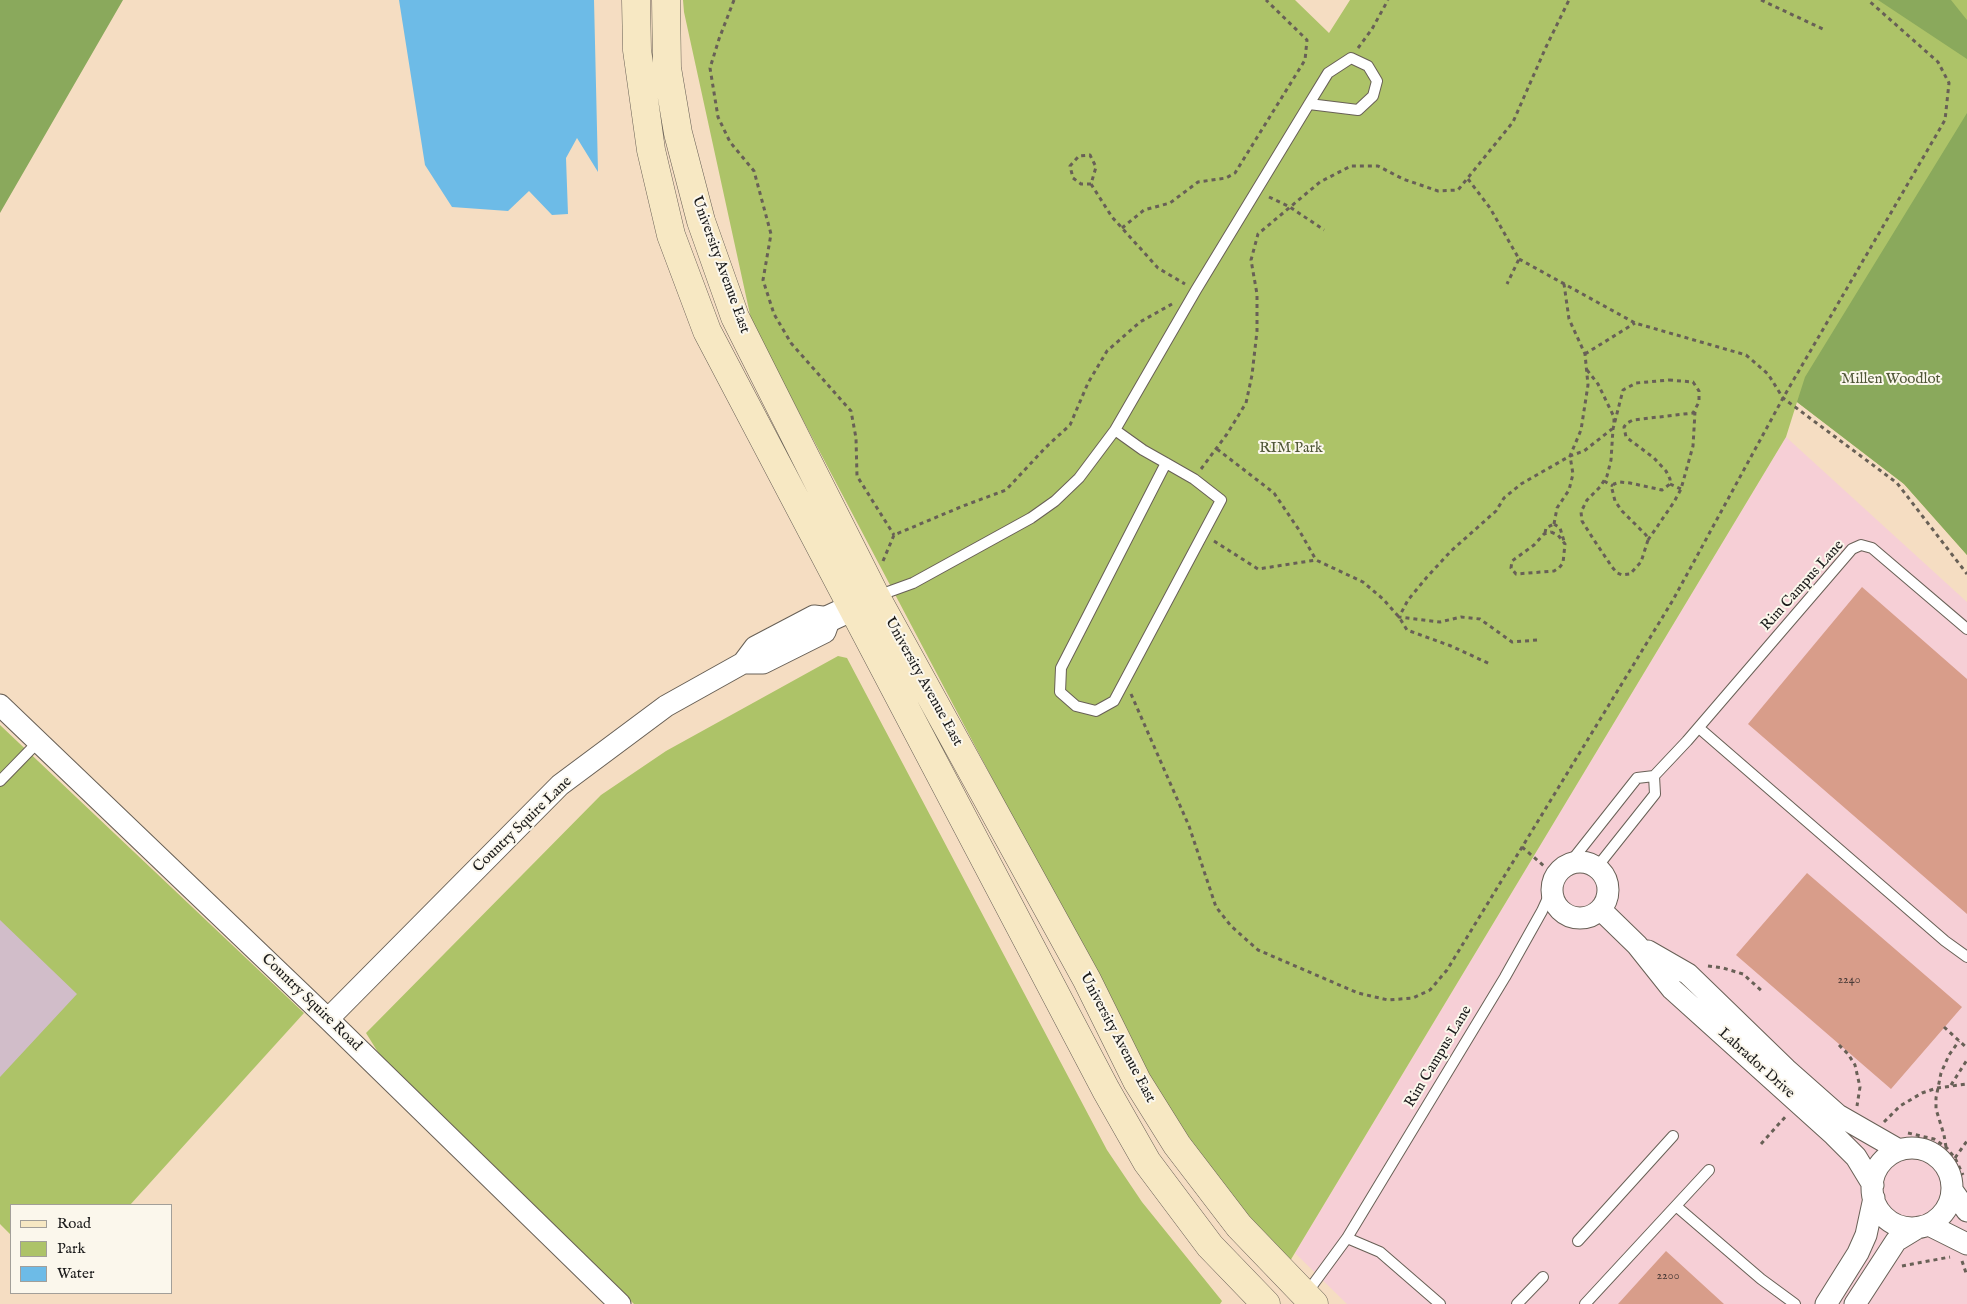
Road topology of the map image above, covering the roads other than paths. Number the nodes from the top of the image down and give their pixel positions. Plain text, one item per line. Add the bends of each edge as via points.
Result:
1 (636, 0) edge
2 (666, 0) edge
3 (1309, 104) junction
4 (1116, 430) junction
5 (1166, 463) junction
6 (876, 597) junction
7 (841, 613) junction
8 (1967, 629) edge
9 (0, 705) edge
10 (1699, 728) junction
11 (38, 742) junction
12 (1654, 776) junction
13 (0, 782) edge
14 (1569, 864) junction
15 (1596, 867) junction
16 (1552, 889) junction
17 (1601, 910) junction
18 (1637, 945) junction
19 (1967, 957) edge
20 (328, 1019) junction
21 (1673, 1136) dead end
22 (1899, 1150) junction
23 (1709, 1170) dead end
24 (1952, 1190) junction
25 (1873, 1192) junction
26 (1676, 1206) junction
27 (1967, 1211) edge
28 (1924, 1226) junction
29 (1347, 1238) junction
30 (1578, 1241) dead end
31 (1961, 1250) edge
32 (1543, 1277) dead end
33 (1310, 1300) edge
34 (620, 1304) edge
35 (1266, 1304) edge
36 (1440, 1304) edge
37 (1517, 1304) edge
38 (1585, 1304) edge
39 (1795, 1304) edge
40 (1826, 1304) edge
41 (1855, 1304) edge

1 - 7 main road, University Avenue East via 637,50 651,150 671,235 706,331
2 - 6 main road, University Avenue East via 667,68 678,134 700,221 735,317
3 - 3 lane via 1328,73 1351,58 1368,66 1377,81 1373,96 1358,110
3 - 4 lane
4 - 5 lane
4 - 6 lane via 1079,478 1031,518 913,583
5 - 5 lane via 1221,500 1114,701 1096,711 1076,706 1060,692 1061,668
6 - 7 street, Country Squire Lane
6 - 33 main road, University Avenue East via 1087,980 1137,1081 1177,1144 1239,1226
7 - 20 street, Country Squire Lane via 825,632 763,663 743,663 666,706 560,785
7 - 35 main road, University Avenue East via 1147,1162 1210,1246
8 - 10 lane, Rim Campus Lane via 1872,548 1862,545 1852,549
9 - 11 street, Country Squire Road
10 - 12 lane, Rim Campus Lane
10 - 19 lane
11 - 13 lane
11 - 20 street, Country Squire Road
12 - 14 lane, Rim Campus Lane via 1637,778
12 - 15 lane via 1655,794
14 - 15 street via 1588,863
14 - 16 street via 1557,874
15 - 17 street via 1604,874 1608,888
16 - 17 street via 1554,902 1569,917 1589,918
16 - 29 lane, Rim Campus Lane via 1505,977
17 - 18 street, Labrador Drive
18 - 22 street, Labrador Drive via 1688,974 1838,1115
18 - 25 street, Labrador Drive via 1672,988 1840,1140 1856,1157
20 - 34 street, Country Squire Road
21 - 30 lane
22 - 24 street via 1922,1149 1936,1156 1950,1174
22 - 25 street via 1880,1164 1874,1177
23 - 26 lane
24 - 27 street
24 - 28 street via 1945,1211
25 - 28 street via 1881,1213 1894,1224
25 - 40 street via 1866,1235
26 - 38 lane
26 - 39 lane
28 - 31 street
28 - 41 street via 1896,1241
29 - 33 lane, Rim Campus Lane
29 - 36 lane via 1380,1252
32 - 37 lane

